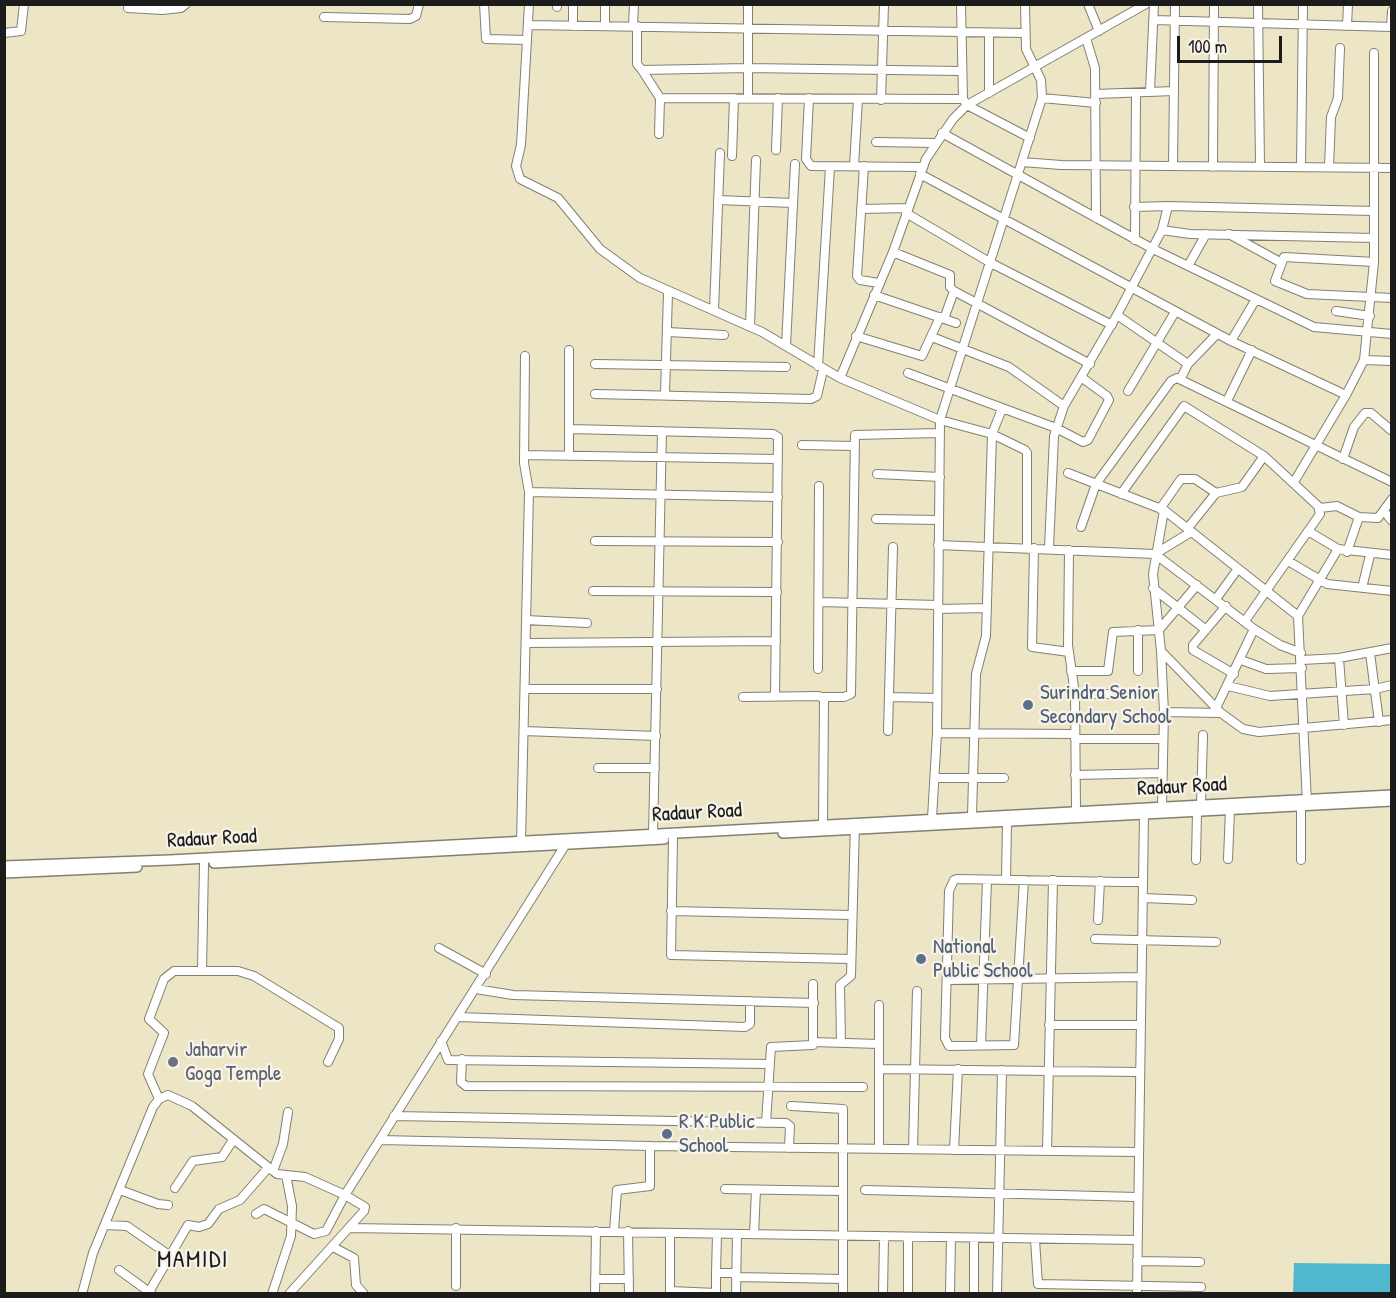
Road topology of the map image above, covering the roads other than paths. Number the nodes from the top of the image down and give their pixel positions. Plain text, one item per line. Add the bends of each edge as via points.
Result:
1 (24, 4) edge
2 (186, 4) edge
3 (419, 4) edge
4 (484, 4) edge
5 (529, 4) edge
6 (573, 4) edge
7 (605, 4) edge
8 (634, 4) edge
9 (748, 4) edge
10 (884, 4) edge
11 (960, 4) edge
12 (1025, 4) edge
13 (1088, 4) edge
14 (1146, 4) edge
15 (1154, 4) edge
16 (1175, 4) edge
17 (1214, 4) edge
18 (1258, 4) edge
19 (1303, 4) edge
20 (1348, 4) edge
21 (128, 8) dead end
22 (1131, 9) edge
23 (1392, 11) edge
24 (324, 16) dead end
25 (1154, 20) junction
26 (1175, 21) junction
27 (1214, 22) junction
28 (1258, 25) junction
29 (528, 26) junction
30 (573, 26) junction
31 (605, 26) junction
32 (635, 26) junction
33 (1303, 26) junction
34 (1347, 26) junction
35 (1391, 27) edge
36 (748, 28) junction
37 (883, 31) junction
38 (1099, 31) junction
39 (4, 33) edge
40 (960, 33) junction
41 (989, 33) junction
42 (1025, 33) junction
43 (1086, 38) junction
44 (527, 40) junction
45 (1340, 48) dead end
46 (1374, 53) dead end
47 (1036, 66) junction
48 (748, 68) junction
49 (642, 70) junction
50 (882, 71) junction
51 (961, 71) junction
52 (1150, 91) junction
53 (1174, 91) junction
54 (989, 93) junction
55 (1136, 93) junction
56 (1096, 94) junction
57 (660, 98) junction
58 (735, 98) junction
59 (748, 98) junction
60 (778, 98) junction
61 (810, 98) junction
62 (1042, 98) junction
63 (858, 99) junction
64 (881, 100) junction
65 (965, 102) junction
66 (1096, 103) junction
67 (942, 133) junction
68 (659, 134) dead end
69 (1030, 138) junction
70 (876, 142) dead end
71 (935, 143) junction
72 (776, 150) dead end
73 (720, 153) dead end
74 (732, 156) dead end
75 (756, 160) dead end
76 (1022, 162) junction
77 (795, 164) dead end
78 (854, 166) junction
79 (864, 166) junction
80 (1096, 166) junction
81 (1134, 166) junction
82 (1173, 166) junction
83 (1260, 166) junction
84 (830, 167) junction
85 (1213, 167) junction
86 (1301, 167) junction
87 (1329, 167) junction
88 (1373, 168) junction
89 (1392, 168) edge
90 (921, 171) junction
91 (1018, 175) junction
92 (718, 200) junction
93 (754, 202) junction
94 (793, 203) junction
95 (1168, 206) junction
96 (1134, 207) junction
97 (861, 209) junction
98 (907, 211) junction
99 (1374, 211) junction
100 (1096, 218) junction
101 (1003, 219) junction
102 (1162, 230) junction
103 (1206, 234) junction
104 (1228, 234) junction
105 (1374, 238) junction
106 (1135, 240) junction
107 (1153, 249) junction
108 (892, 252) junction
109 (1280, 262) junction
110 (1374, 262) junction
111 (991, 263) junction
112 (1188, 266) junction
113 (879, 283) junction
114 (1131, 289) junction
115 (954, 291) junction
116 (668, 292) junction
117 (874, 295) junction
118 (1372, 298) junction
119 (1392, 298) edge
120 (1256, 299) junction
121 (978, 303) junction
122 (714, 310) junction
123 (1336, 311) dead end
124 (1175, 312) junction
125 (1117, 315) junction
126 (1370, 316) junction
127 (942, 318) junction
128 (956, 323) dead end
129 (1112, 325) junction
130 (750, 326) junction
131 (668, 332) junction
132 (1368, 333) junction
133 (1217, 334) junction
134 (1392, 334) edge
135 (724, 335) dead end
136 (856, 336) junction
137 (932, 337) junction
138 (1231, 341) junction
139 (1157, 343) junction
140 (786, 346) junction
141 (962, 348) junction
142 (569, 350) dead end
143 (1252, 350) junction
144 (525, 356) dead end
145 (1364, 360) junction
146 (1392, 361) edge
147 (666, 363) junction
148 (595, 364) dead end
149 (1089, 364) junction
150 (1188, 364) junction
151 (786, 367) dead end
152 (820, 368) junction
153 (908, 373) dead end
154 (1081, 377) junction
155 (840, 378) junction
156 (1181, 378) junction
157 (951, 391) junction
158 (1128, 391) dead end
159 (595, 393) dead end
160 (664, 394) junction
161 (1346, 395) junction
162 (1227, 401) junction
163 (1064, 406) junction
164 (1002, 409) junction
165 (940, 420) junction
166 (1056, 428) junction
167 (570, 429) junction
168 (1392, 430) edge
169 (662, 431) junction
170 (939, 433) junction
171 (992, 434) junction
172 (802, 445) dead end
173 (854, 446) junction
174 (1316, 446) junction
175 (524, 455) junction
176 (570, 456) junction
177 (1264, 456) junction
178 (660, 458) junction
179 (778, 459) junction
180 (1343, 459) junction
181 (1068, 472) dead end
182 (877, 474) dead end
183 (940, 477) junction
184 (1294, 482) junction
185 (1392, 482) edge
186 (1096, 484) junction
187 (819, 486) dead end
188 (529, 492) junction
189 (1216, 493) junction
190 (659, 494) junction
191 (1121, 494) junction
192 (777, 497) junction
193 (1392, 499) edge
194 (1320, 508) junction
195 (1162, 509) junction
196 (1384, 512) junction
197 (1359, 517) junction
198 (876, 519) dead end
199 (939, 520) junction
200 (1392, 521) edge
201 (1081, 527) dead end
202 (1189, 531) junction
203 (1308, 531) junction
204 (595, 541) dead end
205 (658, 542) junction
206 (778, 542) junction
207 (939, 545) junction
208 (990, 546) junction
209 (892, 547) dead end
210 (1031, 548) junction
211 (1049, 548) junction
212 (1338, 549) junction
213 (1069, 550) junction
214 (1347, 552) junction
215 (1155, 554) junction
216 (1370, 555) junction
217 (1392, 555) edge
218 (1288, 561) junction
219 (1238, 570) junction
220 (1320, 582) junction
221 (1197, 585) junction
222 (1154, 588) junction
223 (1362, 588) junction
224 (593, 591) dead end
225 (657, 591) junction
226 (1392, 591) edge
227 (777, 592) junction
228 (1266, 592) junction
229 (1216, 599) junction
230 (819, 602) junction
231 (853, 603) junction
232 (892, 603) junction
233 (1226, 606) junction
234 (938, 607) junction
235 (987, 608) junction
236 (1178, 608) junction
237 (1298, 616) junction
238 (526, 620) junction
239 (1245, 621) junction
240 (588, 623) dead end
241 (1254, 629) junction
242 (1138, 630) junction
243 (1159, 630) junction
244 (1206, 630) junction
245 (776, 641) junction
246 (657, 642) junction
247 (526, 643) junction
248 (1392, 648) edge
249 (1161, 651) junction
250 (1069, 652) junction
251 (1370, 653) junction
252 (1339, 658) junction
253 (1240, 660) junction
254 (1302, 660) junction
255 (818, 669) dead end
256 (1071, 671) junction
257 (1138, 671) dead end
258 (1234, 674) junction
259 (1392, 685) edge
260 (1228, 686) junction
261 (525, 689) junction
262 (657, 689) junction
263 (1375, 689) junction
264 (1342, 692) junction
265 (1075, 694) junction
266 (1140, 694) dead end
267 (1303, 694) junction
268 (743, 697) dead end
269 (775, 697) junction
270 (822, 697) junction
271 (889, 697) junction
272 (937, 698) junction
273 (1218, 710) junction
274 (1164, 712) junction
275 (1392, 720) edge
276 (1379, 722) junction
277 (1344, 725) junction
278 (1305, 729) junction
279 (524, 731) junction
280 (888, 731) dead end
281 (937, 733) junction
282 (974, 734) junction
283 (656, 735) junction
284 (1203, 735) dead end
285 (1075, 737) junction
286 (1163, 739) junction
287 (598, 768) dead end
288 (655, 768) junction
289 (1163, 773) junction
290 (1075, 775) junction
291 (935, 778) junction
292 (1004, 778) dead end
293 (973, 779) junction
294 (1392, 795) edge
295 (1392, 801) edge
296 (1305, 804) junction
297 (1162, 806) junction
298 (1199, 808) junction
299 (1076, 810) junction
300 (1230, 810) junction
301 (1144, 814) junction
302 (972, 815) junction
303 (932, 818) junction
304 (1007, 822) junction
305 (823, 824) junction
306 (855, 825) junction
307 (653, 834) junction
308 (673, 839) junction
309 (521, 841) junction
310 (564, 847) junction
311 (1228, 859) dead end
312 (1196, 860) dead end
313 (1301, 860) dead end
314 (204, 864) junction
315 (4, 866) edge
316 (4, 873) edge
317 (987, 880) junction
318 (1006, 880) junction
319 (1024, 880) junction
320 (1053, 880) junction
321 (1100, 881) junction
322 (1143, 882) junction
323 (1143, 898) junction
324 (1192, 900) dead end
325 (671, 911) junction
326 (852, 915) junction
327 (1098, 920) dead end
328 (1095, 939) dead end
329 (1142, 941) junction
330 (1216, 942) dead end
331 (439, 948) dead end
332 (851, 959) junction
333 (202, 970) junction
334 (486, 974) junction
335 (1141, 978) junction
336 (1019, 979) junction
337 (949, 980) junction
338 (984, 980) junction
339 (1050, 980) junction
340 (813, 984) dead end
341 (476, 989) junction
342 (917, 991) dead end
343 (750, 1001) junction
344 (814, 1003) junction
345 (879, 1005) dead end
346 (458, 1017) junction
347 (1049, 1024) junction
348 (1140, 1025) junction
349 (441, 1041) junction
350 (813, 1042) junction
351 (841, 1043) junction
352 (879, 1044) junction
353 (981, 1046) junction
354 (462, 1059) junction
355 (328, 1062) dead end
356 (770, 1064) junction
357 (917, 1068) junction
358 (879, 1069) junction
359 (958, 1069) junction
360 (1002, 1070) junction
361 (1048, 1070) junction
362 (1139, 1072) junction
363 (863, 1087) dead end
364 (770, 1088) junction
365 (159, 1099) junction
366 (791, 1106) dead end
367 (288, 1112) dead end
368 (394, 1116) junction
369 (766, 1123) junction
370 (233, 1140) junction
371 (380, 1140) junction
372 (650, 1146) junction
373 (789, 1148) junction
374 (843, 1148) junction
375 (879, 1149) junction
376 (913, 1149) junction
377 (954, 1150) junction
378 (1000, 1150) junction
379 (1047, 1151) junction
380 (1138, 1152) junction
381 (270, 1170) junction
382 (286, 1175) junction
383 (175, 1188) dead end
384 (725, 1189) dead end
385 (120, 1190) junction
386 (756, 1190) junction
387 (865, 1190) dead end
388 (843, 1191) junction
389 (999, 1194) junction
390 (345, 1195) junction
391 (1137, 1197) junction
392 (168, 1205) dead end
393 (256, 1214) dead end
394 (292, 1221) junction
395 (105, 1225) junction
396 (350, 1228) junction
397 (456, 1228) junction
398 (596, 1231) junction
399 (614, 1231) junction
400 (628, 1231) junction
401 (670, 1233) junction
402 (717, 1234) junction
403 (737, 1234) junction
404 (754, 1234) junction
405 (843, 1237) junction
406 (884, 1237) junction
407 (908, 1238) junction
408 (951, 1238) junction
409 (975, 1239) junction
410 (998, 1239) junction
411 (1035, 1240) junction
412 (1137, 1240) junction
413 (333, 1247) junction
414 (169, 1255) junction
415 (1137, 1262) junction
416 (1200, 1263) dead end
417 (118, 1270) dead end
418 (716, 1273) junction
419 (736, 1275) junction
420 (595, 1279) junction
421 (629, 1279) junction
422 (843, 1279) junction
423 (456, 1286) dead end
424 (1201, 1287) dead end
425 (1137, 1290) edge
426 (670, 1292) edge
427 (82, 1293) edge
428 (151, 1293) edge
429 (272, 1293) edge
430 (290, 1293) edge
431 (364, 1293) edge
432 (595, 1293) edge
433 (629, 1293) edge
434 (716, 1293) edge
435 (736, 1293) edge
436 (843, 1293) edge
437 (883, 1293) edge
438 (908, 1293) edge
439 (950, 1293) edge
440 (974, 1293) edge
441 (997, 1293) edge

1 - 39 street via 21,31
2 - 21 street via 162,10
3 - 24 street via 416,16 410,19
4 - 44 street via 486,39
5 - 29 street
6 - 30 street
7 - 31 street
8 - 32 street
9 - 36 street
10 - 37 street
11 - 40 street
12 - 42 street
13 - 38 street
14 - 22 street
15 - 25 street
16 - 26 street
17 - 27 street
18 - 28 street
19 - 33 street
20 - 34 street
22 - 38 street
23 - 35 street
25 - 26 street
25 - 52 street
26 - 27 street
26 - 53 street
27 - 28 street
27 - 85 street
28 - 33 street
28 - 83 street
29 - 30 street
29 - 44 street
30 - 31 street
31 - 32 street
32 - 36 street
32 - 49 street via 637,64
33 - 34 street
33 - 86 street
34 - 35 street
36 - 37 street
36 - 48 street
37 - 40 street
37 - 50 street
38 - 43 street
40 - 41 street
40 - 51 street
41 - 42 street
41 - 54 street
42 - 47 street via 1026,49
43 - 47 street
43 - 56 street via 1095,62
44 - 116 street via 517,176 558,198 611,259
45 - 87 street
46 - 88 street
47 - 54 street
47 - 62 street via 1043,84
48 - 49 street
48 - 50 street
48 - 59 street
49 - 57 street
50 - 51 street
50 - 64 street
51 - 65 street
52 - 53 street
52 - 55 street
53 - 82 street
54 - 65 street
55 - 56 street
55 - 81 street
56 - 66 street
57 - 58 street
57 - 68 street
58 - 59 street
58 - 74 street
59 - 60 street
60 - 61 street
60 - 72 street
61 - 63 street
61 - 84 street via 807,162 811,166
62 - 66 street
62 - 69 street
63 - 64 street
63 - 78 street
64 - 65 street
65 - 67 street
65 - 69 street
66 - 80 street
67 - 71 street
67 - 91 street
69 - 76 street
70 - 71 street
71 - 90 street
73 - 92 street
75 - 93 street
76 - 80 street
76 - 91 street
77 - 94 street
78 - 79 street
78 - 84 street
79 - 90 street
79 - 97 street
80 - 81 street
80 - 100 street
81 - 82 street
81 - 96 street
82 - 85 street
83 - 85 street
83 - 86 street
84 - 152 street
86 - 87 street
87 - 88 street
88 - 89 street
88 - 99 street
90 - 98 street
90 - 101 street
91 - 100 street
91 - 101 street
92 - 93 street
92 - 122 street
93 - 94 street
93 - 130 street
94 - 140 street
95 - 96 street
95 - 99 street
95 - 102 street
96 - 106 street
97 - 98 street
97 - 113 street via 857,276
98 - 108 street
98 - 111 street
99 - 105 street
100 - 106 street
101 - 111 street
101 - 114 street
102 - 103 street
102 - 107 street
103 - 104 street
103 - 112 street
104 - 105 street
104 - 109 street
105 - 110 street
106 - 107 street
107 - 112 street
107 - 114 street
108 - 113 street
108 - 115 street via 950,275
109 - 110 street via 1284,257
109 - 118 street via 1275,281 1279,285 1307,294
110 - 118 street
111 - 121 street
111 - 129 street
112 - 120 street
113 - 117 street
114 - 124 street
114 - 125 street
115 - 121 street
115 - 127 street
116 - 122 street
116 - 131 street
117 - 127 street
117 - 136 street
118 - 119 street
118 - 126 street
120 - 132 street via 1314,327
120 - 138 street
121 - 141 street
121 - 149 street
122 - 130 street
123 - 126 street
124 - 133 street
124 - 139 street
125 - 129 street
125 - 139 street
126 - 132 street
127 - 128 street
127 - 137 street
129 - 149 street
130 - 140 street
131 - 135 street
131 - 147 street
132 - 134 street
132 - 145 street
133 - 138 street
133 - 150 street
136 - 137 street via 919,357
136 - 155 street
137 - 141 street
138 - 143 street
139 - 150 street
139 - 158 street
140 - 152 street
141 - 157 street
141 - 163 street via 1009,367
142 - 167 street
143 - 161 street
143 - 162 street
144 - 175 street
145 - 146 street
145 - 161 street
147 - 148 street
147 - 151 street
147 - 160 street
149 - 154 street
150 - 156 street
152 - 155 street
152 - 160 street via 817,396 811,399
153 - 157 street
154 - 163 street
154 - 166 street via 1107,396 1109,403 1086,442
155 - 165 street
156 - 162 street
156 - 186 street via 1171,381
157 - 164 street
157 - 165 street
159 - 160 street
161 - 174 street
162 - 174 street
163 - 166 street
164 - 166 street
164 - 171 street
165 - 170 street
165 - 171 street
166 - 211 street
167 - 169 street
167 - 176 street
168 - 180 street via 1371,413 1365,413 1354,427
169 - 178 street
169 - 179 street via 776,435
170 - 173 street via 860,433 855,435
170 - 183 street
171 - 208 street
171 - 210 street via 1027,453
172 - 173 street
173 - 231 street
174 - 180 street
174 - 184 street
175 - 176 street
175 - 188 street
176 - 178 street
177 - 184 street
177 - 189 street via 1242,487
177 - 191 street via 1184,406
178 - 179 street
178 - 190 street
179 - 192 street
180 - 185 street
181 - 186 street
182 - 183 street
183 - 199 street
184 - 194 street
186 - 191 street
186 - 201 street
187 - 230 street
188 - 190 street
188 - 238 street
189 - 195 street via 1195,479 1181,478
189 - 202 street
190 - 192 street
190 - 205 street
191 - 195 street
192 - 206 street
193 - 196 street
194 - 197 street via 1338,506
194 - 203 street
195 - 202 street
195 - 215 street
196 - 197 street via 1378,518
196 - 200 street
197 - 214 street
198 - 199 street
199 - 207 street
202 - 215 street
202 - 219 street
203 - 212 street
203 - 218 street
204 - 205 street
205 - 206 street
205 - 225 street
206 - 227 street
207 - 208 street
207 - 234 street
208 - 210 street
208 - 235 street
209 - 232 street
210 - 211 street
210 - 250 street via 1032,647
211 - 213 street
212 - 214 street
212 - 220 street
213 - 215 street
213 - 250 street
214 - 216 street
215 - 221 street
215 - 222 street
216 - 217 street
216 - 223 street
218 - 220 street
218 - 228 street
219 - 228 street
219 - 229 street
220 - 223 street
220 - 237 street
221 - 229 street
221 - 236 street
222 - 236 street
222 - 243 street
223 - 226 street
224 - 225 street
225 - 227 street
225 - 246 street
227 - 245 street
228 - 237 street
228 - 239 street
229 - 233 street
230 - 231 street
230 - 255 street
231 - 232 street
231 - 270 street via 851,694
232 - 234 street
232 - 271 street
233 - 239 street
233 - 244 street
234 - 235 street
234 - 272 street
235 - 282 street via 985,643 976,669
236 - 243 street
236 - 244 street
237 - 254 street
238 - 240 street
238 - 247 street
239 - 241 street
241 - 253 street
241 - 254 street
242 - 243 street
242 - 256 street via 1113,632 1108,671
242 - 257 street
243 - 249 street
244 - 258 street via 1193,650
245 - 246 street
245 - 269 street
246 - 247 street
246 - 262 street
247 - 261 street
248 - 251 street
249 - 273 street
249 - 274 street
250 - 256 street
251 - 252 street
251 - 263 street
252 - 254 street
252 - 264 street
253 - 254 street via 1266,669
253 - 258 street
254 - 267 street
256 - 265 street
258 - 260 street
259 - 263 street
260 - 267 street via 1264,696
260 - 273 street
261 - 262 street
261 - 279 street
262 - 283 street
263 - 264 street
263 - 276 street
264 - 267 street
264 - 277 street
265 - 266 street
265 - 285 street
267 - 278 street
268 - 269 street
269 - 270 street
270 - 305 street
271 - 272 street
271 - 280 street
272 - 281 street
273 - 274 street
273 - 278 street via 1250,731
274 - 286 street
275 - 276 street
276 - 277 street
277 - 278 street
278 - 296 street
279 - 283 street
279 - 309 street
281 - 282 street
281 - 291 street
282 - 285 street
282 - 293 street
283 - 288 street
284 - 298 street
285 - 286 street
285 - 290 street
286 - 289 street
287 - 288 street
288 - 307 street
289 - 290 street
289 - 297 street
290 - 299 street
291 - 293 street
291 - 303 street
292 - 293 street
293 - 302 street
294 - 296 main road, Radaur Road
295 - 296 main road, Radaur Road
296 - 298 main road, Radaur Road
296 - 300 main road, Radaur Road
296 - 313 street
297 - 298 main road, Radaur Road
297 - 299 main road, Radaur Road
298 - 300 main road, Radaur Road
298 - 301 main road, Radaur Road
298 - 312 street
299 - 302 main road, Radaur Road
300 - 311 street
301 - 304 main road, Radaur Road
301 - 322 street
302 - 303 main road, Radaur Road
303 - 306 main road, Radaur Road
304 - 306 main road, Radaur Road
304 - 318 street
305 - 306 main road, Radaur Road
305 - 307 main road, Radaur Road
306 - 308 main road, Radaur Road
306 - 326 street
307 - 309 main road, Radaur Road
308 - 310 main road, Radaur Road
308 - 325 street
309 - 315 main road, Radaur Road
310 - 314 main road, Radaur Road
310 - 334 street
314 - 316 main road, Radaur Road
314 - 333 street
317 - 318 street
317 - 337 street via 957,879 951,883
317 - 338 street
318 - 319 street
319 - 320 street
319 - 336 street
320 - 321 street
320 - 339 street
321 - 322 street
321 - 327 street
322 - 323 street
323 - 324 street
323 - 329 street
325 - 326 street
325 - 332 street via 671,955
326 - 332 street
328 - 329 street
329 - 330 street
329 - 335 street
331 - 334 street
332 - 351 street via 850,978 840,985
333 - 355 street via 238,971 254,976 337,1026 339,1039
333 - 365 street via 166,974 149,1017 164,1033 148,1074
334 - 341 street
335 - 339 street
335 - 348 street
336 - 338 street
336 - 339 street
336 - 353 street via 1014,1045
337 - 338 street
337 - 353 street via 945,1040 950,1046
338 - 353 street
339 - 347 street
340 - 344 street
341 - 343 street via 513,995
341 - 346 street
342 - 357 street
343 - 344 street
343 - 346 street via 750,1024 745,1027
344 - 350 street
345 - 352 street
346 - 349 street
347 - 348 street
347 - 361 street
348 - 362 street
349 - 354 street via 445,1058
349 - 368 street
350 - 351 street
350 - 356 street via 809,1048 772,1046
351 - 352 street
352 - 358 street
354 - 356 street
354 - 364 street via 461,1082 466,1086
356 - 364 street
357 - 358 street
357 - 359 street
357 - 376 street
358 - 375 street
359 - 360 street
359 - 377 street
360 - 361 street
360 - 378 street
361 - 362 street
361 - 379 street
362 - 380 street
363 - 364 street
364 - 369 street
365 - 370 street via 172,1096 192,1106
365 - 385 street
366 - 374 street via 841,1107
367 - 381 street via 283,1144
368 - 369 street
368 - 371 street
369 - 373 street via 789,1124
370 - 381 street
370 - 383 street via 222,1157 193,1161
371 - 372 street
371 - 390 street
372 - 373 street
372 - 399 street via 650,1186 616,1190
373 - 374 street
374 - 375 street
374 - 388 street
375 - 376 street
376 - 377 street
377 - 378 street
378 - 379 street
378 - 389 street
379 - 380 street
380 - 391 street
381 - 382 street
381 - 414 street via 240,1200 219,1209 208,1224 188,1225
382 - 390 street via 305,1177
382 - 394 street
384 - 386 street
385 - 392 street
385 - 395 street
386 - 388 street
386 - 404 street
387 - 389 street
388 - 405 street
389 - 391 street
389 - 410 street
390 - 394 street via 321,1234 311,1233
390 - 396 street via 365,1209
391 - 412 street
393 - 394 street via 264,1209
394 - 429 street via 282,1269
395 - 414 street via 127,1226
395 - 427 street
396 - 397 street
396 - 413 street
397 - 398 street
397 - 423 street
398 - 399 street
398 - 420 street
399 - 400 street
400 - 401 street
400 - 421 street
401 - 402 street
401 - 426 street
402 - 403 street
402 - 418 street
403 - 404 street
403 - 419 street
404 - 405 street
405 - 406 street
405 - 422 street
406 - 407 street
406 - 437 street
407 - 408 street
407 - 438 street
408 - 409 street
408 - 439 street
409 - 410 street
409 - 440 street
410 - 411 street
410 - 441 street
411 - 412 street
411 - 425 street via 1038,1284
412 - 415 street
413 - 430 street
413 - 431 street via 354,1258 356,1285
414 - 428 street
415 - 416 street
415 - 425 street
417 - 428 street
418 - 419 street
418 - 434 street
419 - 422 street
419 - 435 street
420 - 421 street
420 - 432 street
421 - 433 street
422 - 436 street
424 - 425 street
426 - 434 street

